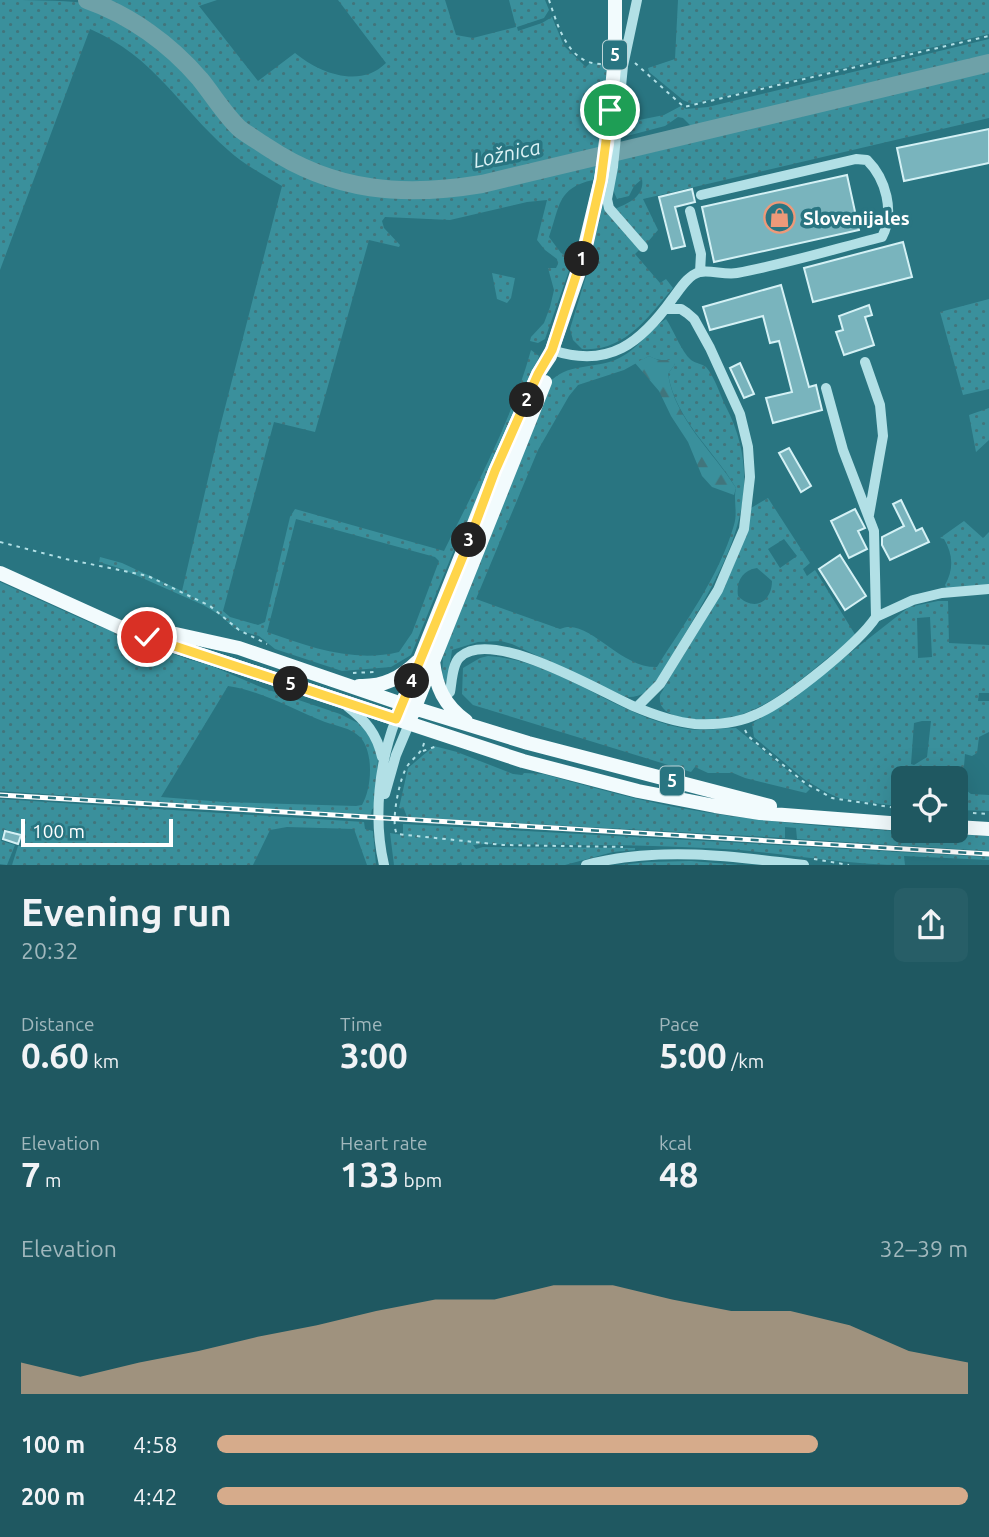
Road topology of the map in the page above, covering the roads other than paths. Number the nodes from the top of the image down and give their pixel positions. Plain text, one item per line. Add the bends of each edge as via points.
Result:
1 (615, 0) edge
2 (637, 0) edge
3 (701, 195) dead end
4 (690, 211) dead end
5 (643, 247) dead end
6 (701, 272) junction
7 (665, 309) junction
8 (551, 353) junction
9 (865, 362) dead end
10 (826, 388) dead end
11 (869, 515) junction
12 (0, 573) edge
13 (989, 589) edge
14 (89, 612) junction
15 (876, 617) junction
16 (427, 659) junction
17 (349, 685) junction
18 (450, 692) dead end
19 (342, 702) junction
20 (409, 706) junction
21 (637, 707) junction
22 (402, 721) junction
23 (472, 726) junction
24 (383, 764) junction
25 (380, 814) junction
26 (800, 817) junction
27 (891, 823) edge
28 (968, 828) edge
29 (989, 829) edge
30 (384, 865) edge
31 (586, 865) edge
32 (804, 865) edge

1 - 8 main road, 5 via 615,56 601,180 578,275
2 - 5 street via 623,66 607,199 609,208
3 - 6 street via 867,160 884,184 888,227 882,237 734,274
4 - 6 street
6 - 7 street via 687,280
7 - 8 street via 618,350 598,356
7 - 21 street via 681,309 694,319 710,348 740,414 750,477 744,529 718,590 660,684
8 - 16 main road, 5 via 495,471
9 - 11 street via 880,405 883,436
10 - 11 street via 843,450
11 - 15 street via 875,548
12 - 14 main road
13 - 15 street via 923,597
14 - 17 main road via 239,648
14 - 19 main road via 126,630
15 - 21 street via 858,639 758,714 721,724 696,724
16 - 17 main road via 388,682
16 - 20 main road, 5
16 - 23 main road via 448,706
17 - 20 main road
18 - 21 street via 459,657 497,649 539,661
19 - 22 main road
19 - 24 street via 374,732
20 - 22 main road, 5
20 - 23 main road, 5
22 - 24 street via 388,741
22 - 25 street
22 - 26 main road, 5 via 523,761 638,791
23 - 26 main road, 5
24 - 25 street
25 - 30 street
26 - 27 main road, 5
28 - 29 main road
31 - 32 street via 646,855

